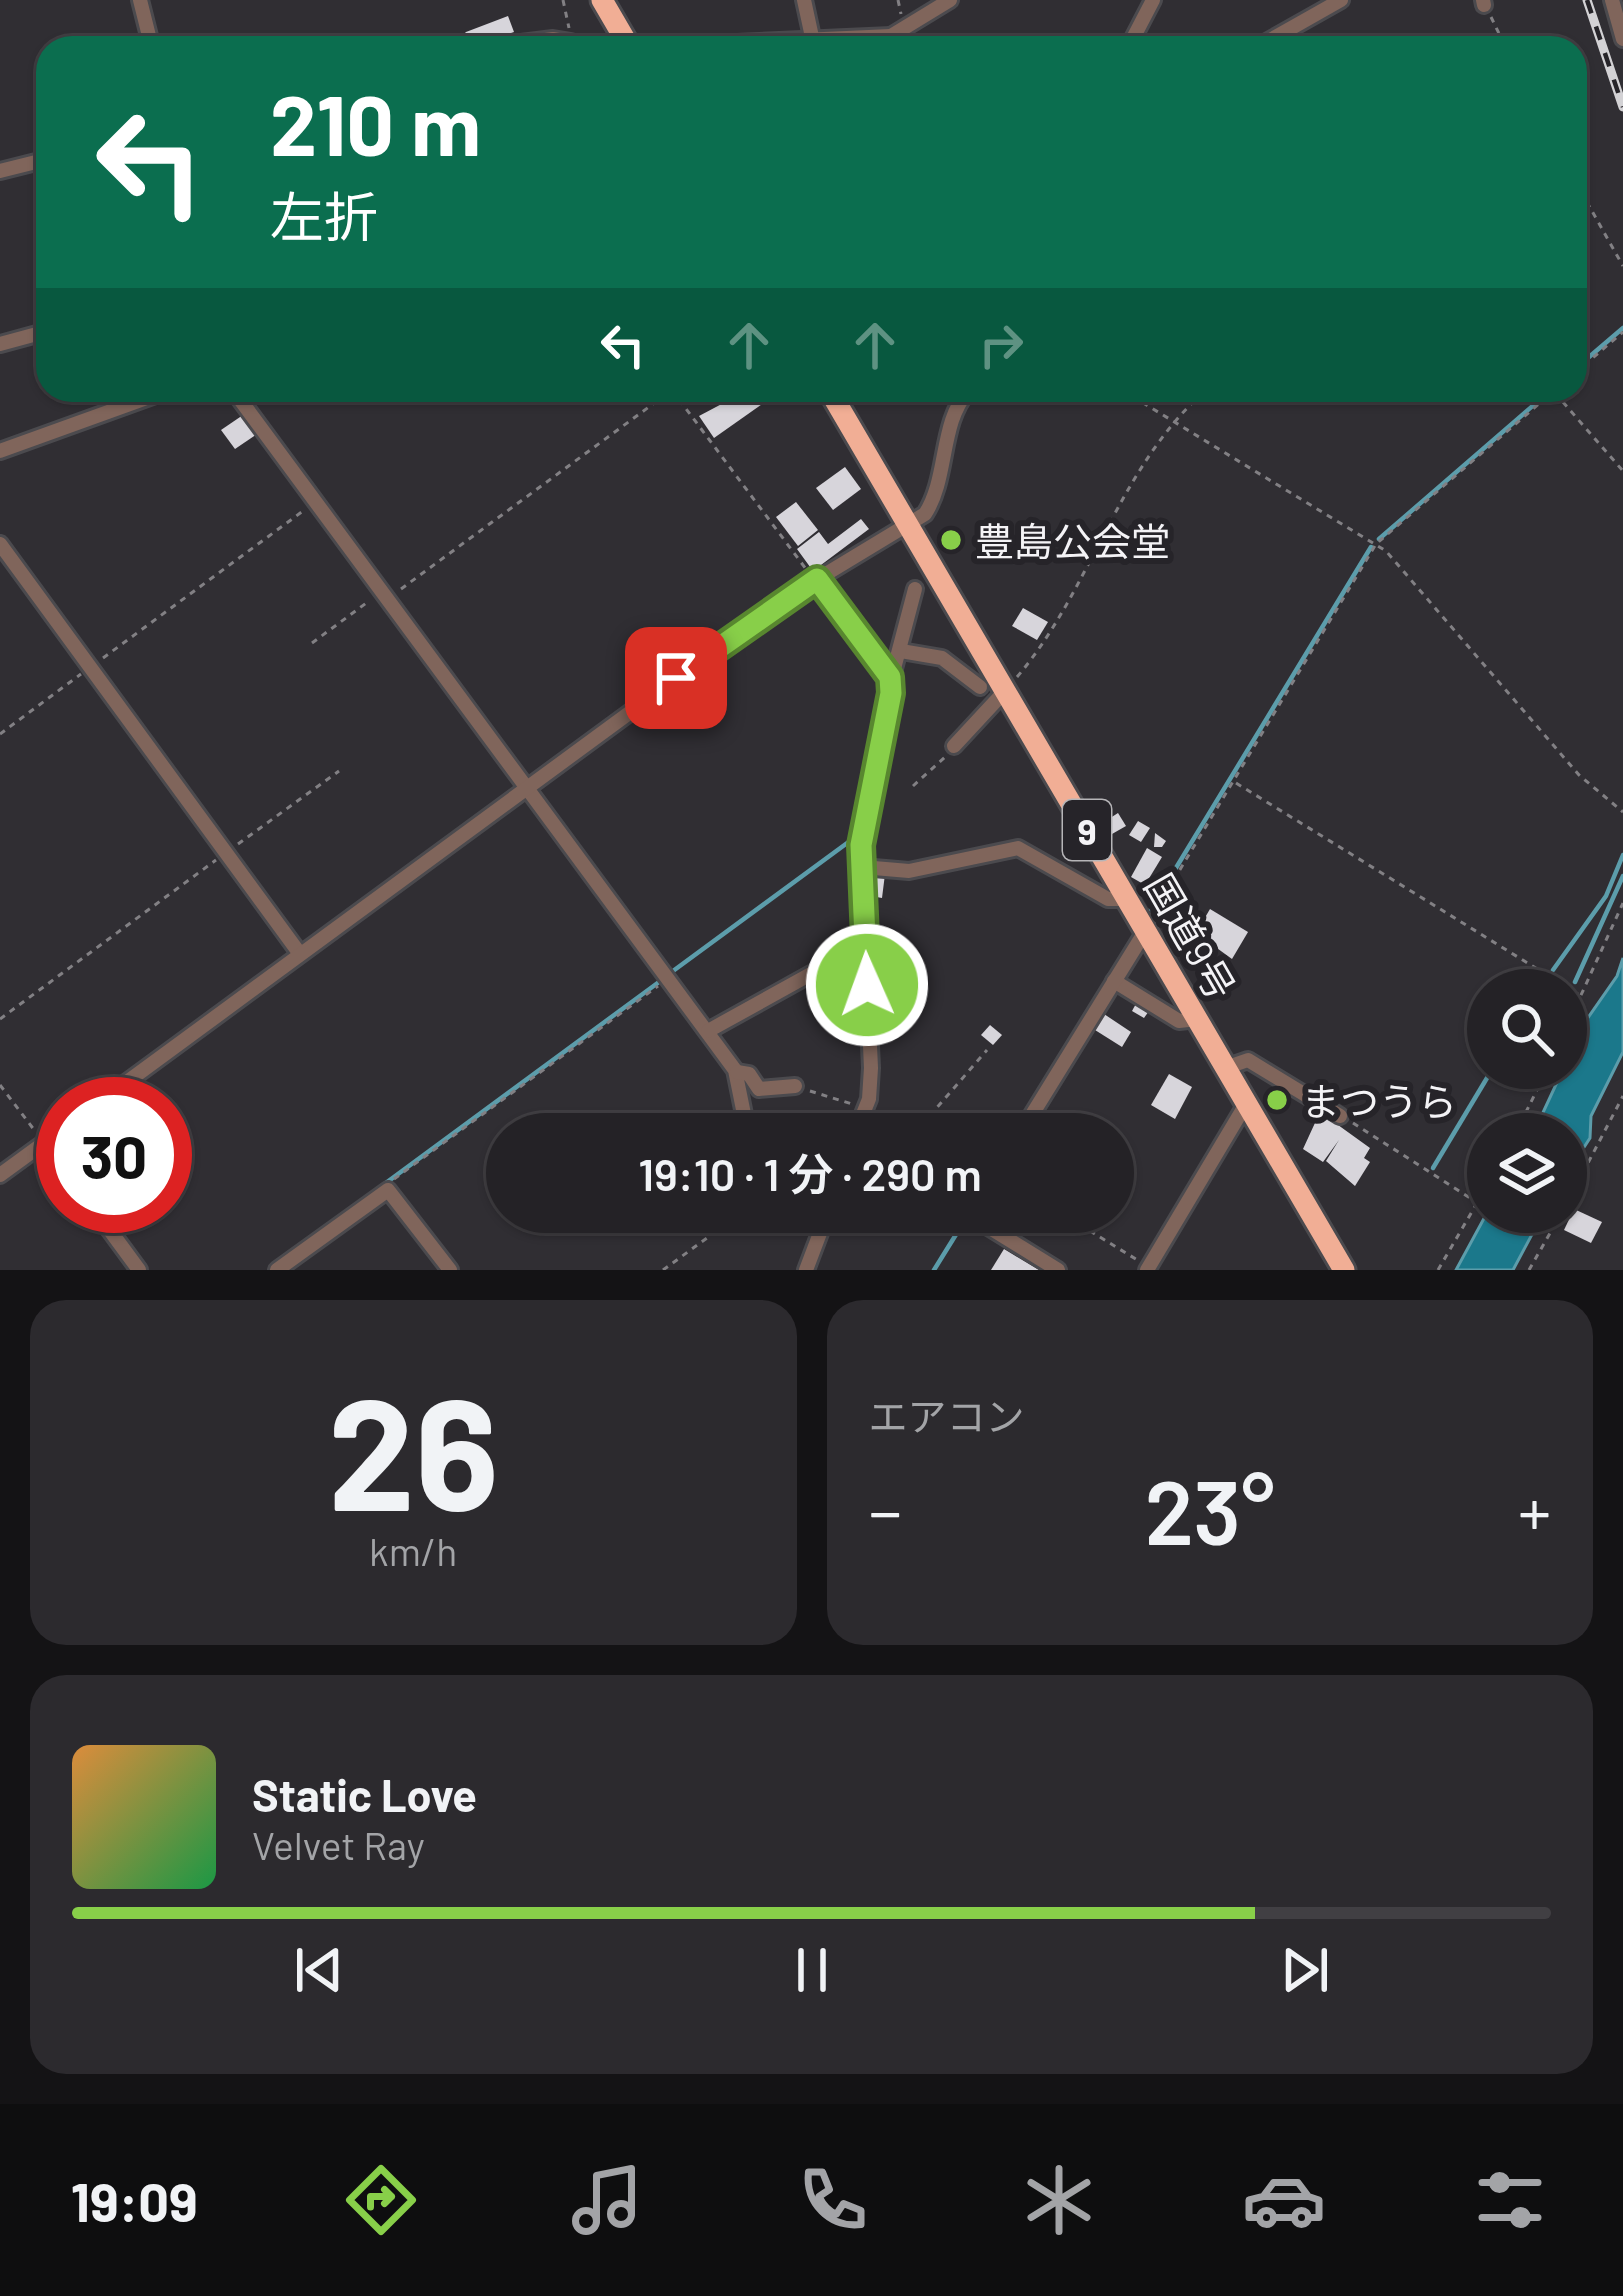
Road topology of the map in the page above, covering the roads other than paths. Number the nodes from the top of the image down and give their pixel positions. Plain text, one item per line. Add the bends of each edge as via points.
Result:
1 (140, 0) edge
2 (602, 0) edge
3 (804, 0) edge
4 (950, 0) edge
5 (1153, 0) edge
6 (1341, 0) edge
7 (1612, 0) edge
8 (149, 36) edge
9 (623, 36) edge
10 (812, 36) edge
11 (891, 36) edge
12 (1134, 36) edge
13 (1277, 36) edge
14 (1623, 39) edge
15 (36, 163) edge
16 (0, 171) edge
17 (36, 334) edge
18 (0, 344) edge
19 (136, 402) edge
20 (242, 402) edge
21 (836, 402) edge
22 (962, 402) edge
23 (0, 451) edge
24 (908, 524) junction
25 (0, 544) edge
26 (815, 580) junction
27 (915, 589) dead end
28 (901, 651) junction
29 (891, 680) junction
30 (980, 687) dead end
31 (1005, 691) junction
32 (954, 746) road end
33 (527, 787) junction
34 (862, 867) junction
35 (1128, 899) junction
36 (1146, 930) junction
37 (865, 944) junction
38 (300, 954) junction
39 (1114, 981) junction
40 (1197, 1018) junction
41 (708, 1031) junction
42 (1226, 1068) junction
43 (736, 1072) junction
44 (134, 1077) edge
45 (795, 1086) road end
46 (1246, 1104) junction
47 (744, 1113) edge
48 (864, 1113) edge
49 (1033, 1113) edge
50 (1340, 1115) road end
51 (36, 1149) edge
52 (0, 1175) edge
53 (112, 1233) edge
54 (820, 1233) edge
55 (1000, 1233) edge
56 (1148, 1269) edge
57 (140, 1270) edge
58 (277, 1270) edge
59 (450, 1270) edge
60 (806, 1270) edge
61 (1058, 1270) edge
62 (1343, 1270) edge

1 - 8 street
2 - 9 highway
3 - 10 street
4 - 11 street
5 - 12 street
6 - 13 street
7 - 14 street
15 - 16 street
17 - 18 street
19 - 23 street
20 - 33 street
21 - 24 highway, 国道9号 / 9
22 - 24 street via 931,505
24 - 26 street
24 - 31 highway, 国道9号 / 9
25 - 38 street
26 - 29 street
26 - 33 street
27 - 28 street
28 - 29 street
28 - 30 street via 942,658
29 - 34 street
31 - 32 street
31 - 35 highway, 国道9号 / 9
33 - 38 street
33 - 41 street
34 - 35 street via 909,872 1018,848 1108,899
34 - 37 street
35 - 36 highway, 国道9号 / 9
36 - 39 street
36 - 40 highway, 国道9号 / 9
37 - 41 street
37 - 48 street via 871,1068
38 - 44 street
39 - 40 street via 1179,1022
39 - 49 street
40 - 42 highway, 国道9号 / 9
41 - 43 street
42 - 46 highway, 国道9号 / 9
42 - 50 street via 1248,1060
43 - 45 street via 749,1074 759,1089
43 - 47 street
46 - 56 street
46 - 62 highway, 国道9号 / 9
51 - 52 street
53 - 57 street
54 - 60 street
55 - 61 street
58 - 59 street via 388,1190

